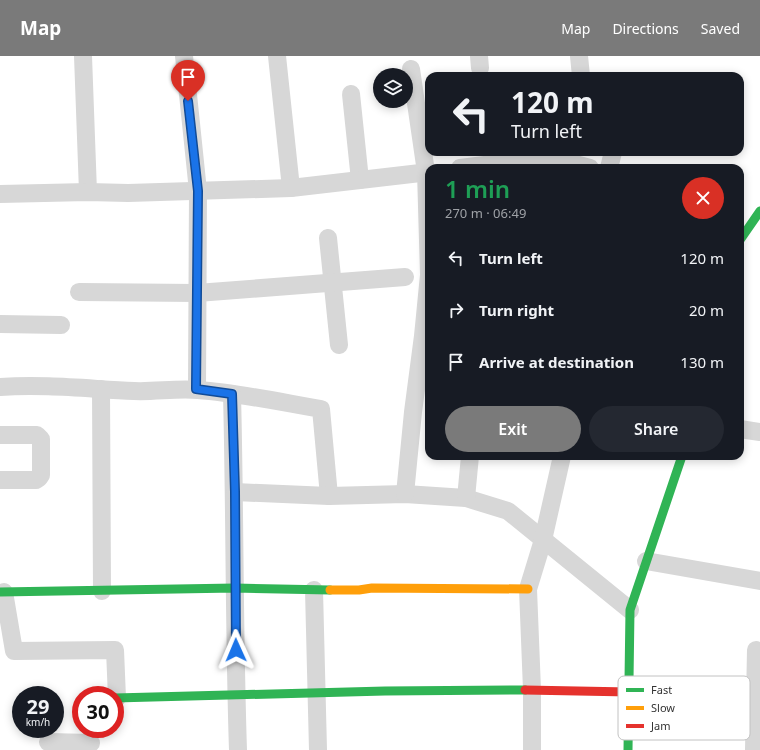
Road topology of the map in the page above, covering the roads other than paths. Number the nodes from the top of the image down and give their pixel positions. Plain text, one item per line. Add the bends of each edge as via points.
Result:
1 (83, 56) edge
2 (184, 56) edge
3 (278, 56) edge
4 (579, 56) edge
5 (581, 72) edge
6 (413, 87) edge
7 (351, 94) dead end
8 (488, 158) edge
9 (426, 164) edge
10 (471, 164) edge
11 (575, 164) edge
12 (425, 172) edge
13 (360, 180) junction
14 (291, 188) junction
15 (198, 191) junction
16 (88, 192) junction
17 (0, 194) edge
18 (760, 211) edge
19 (744, 234) edge
20 (328, 238) dead end
21 (405, 277) dead end
22 (333, 282) junction
23 (79, 292) dead end
24 (197, 293) junction
25 (0, 324) edge
26 (425, 324) edge
27 (61, 325) dead end
28 (339, 345) dead end
29 (0, 387) edge
30 (101, 389) junction
31 (196, 389) junction
32 (232, 394) junction
33 (744, 430) edge
34 (760, 432) edge
35 (0, 435) edge
36 (470, 460) edge
37 (561, 460) edge
38 (681, 460) edge
39 (0, 480) edge
40 (235, 492) junction
41 (405, 494) junction
42 (329, 496) junction
43 (466, 498) junction
44 (543, 540) junction
45 (646, 561) junction
46 (760, 582) edge
47 (235, 588) junction
48 (528, 589) junction
49 (314, 590) junction
50 (102, 591) junction
51 (2, 592) edge
52 (630, 610) junction
53 (756, 650) dead end
54 (630, 676) edge
55 (116, 686) edge
56 (532, 690) junction
57 (318, 692) junction
58 (618, 692) edge
59 (236, 696) junction
60 (124, 698) edge
61 (91, 740) edge
62 (628, 740) edge
63 (48, 742) dead end
64 (238, 750) edge
65 (318, 750) edge
66 (532, 750) edge
67 (628, 750) edge
68 (754, 750) edge

1 - 16 street
2 - 15 street
3 - 14 street
4 - 5 street
6 - 9 street
7 - 13 street
8 - 10 street
8 - 11 street via 549,157
12 - 13 street
13 - 14 street
14 - 15 street
15 - 16 street via 128,194
15 - 24 street
16 - 17 street
18 - 19 street
20 - 22 street
21 - 22 street
22 - 24 street
22 - 28 street
23 - 24 street
24 - 31 street
25 - 27 street
26 - 41 street
29 - 30 street
30 - 31 street
30 - 50 street
31 - 32 street
32 - 40 street
32 - 42 street via 321,409
33 - 34 street
35 - 39 street via 37,435 41,439 39,478
36 - 43 street
37 - 44 street
38 - 45 street
40 - 42 street
40 - 47 street
41 - 42 street
41 - 43 street
43 - 44 street via 508,511
44 - 48 street
44 - 52 street
45 - 46 street
45 - 52 street
47 - 49 street
47 - 50 street
47 - 59 street
48 - 49 street
48 - 56 street
49 - 57 street
50 - 51 street
51 - 55 street via 14,651 115,650
52 - 54 street
53 - 68 street
56 - 57 street
56 - 58 street
56 - 66 street
57 - 59 street
57 - 65 street
59 - 60 street
59 - 64 street
61 - 63 street
62 - 67 street

